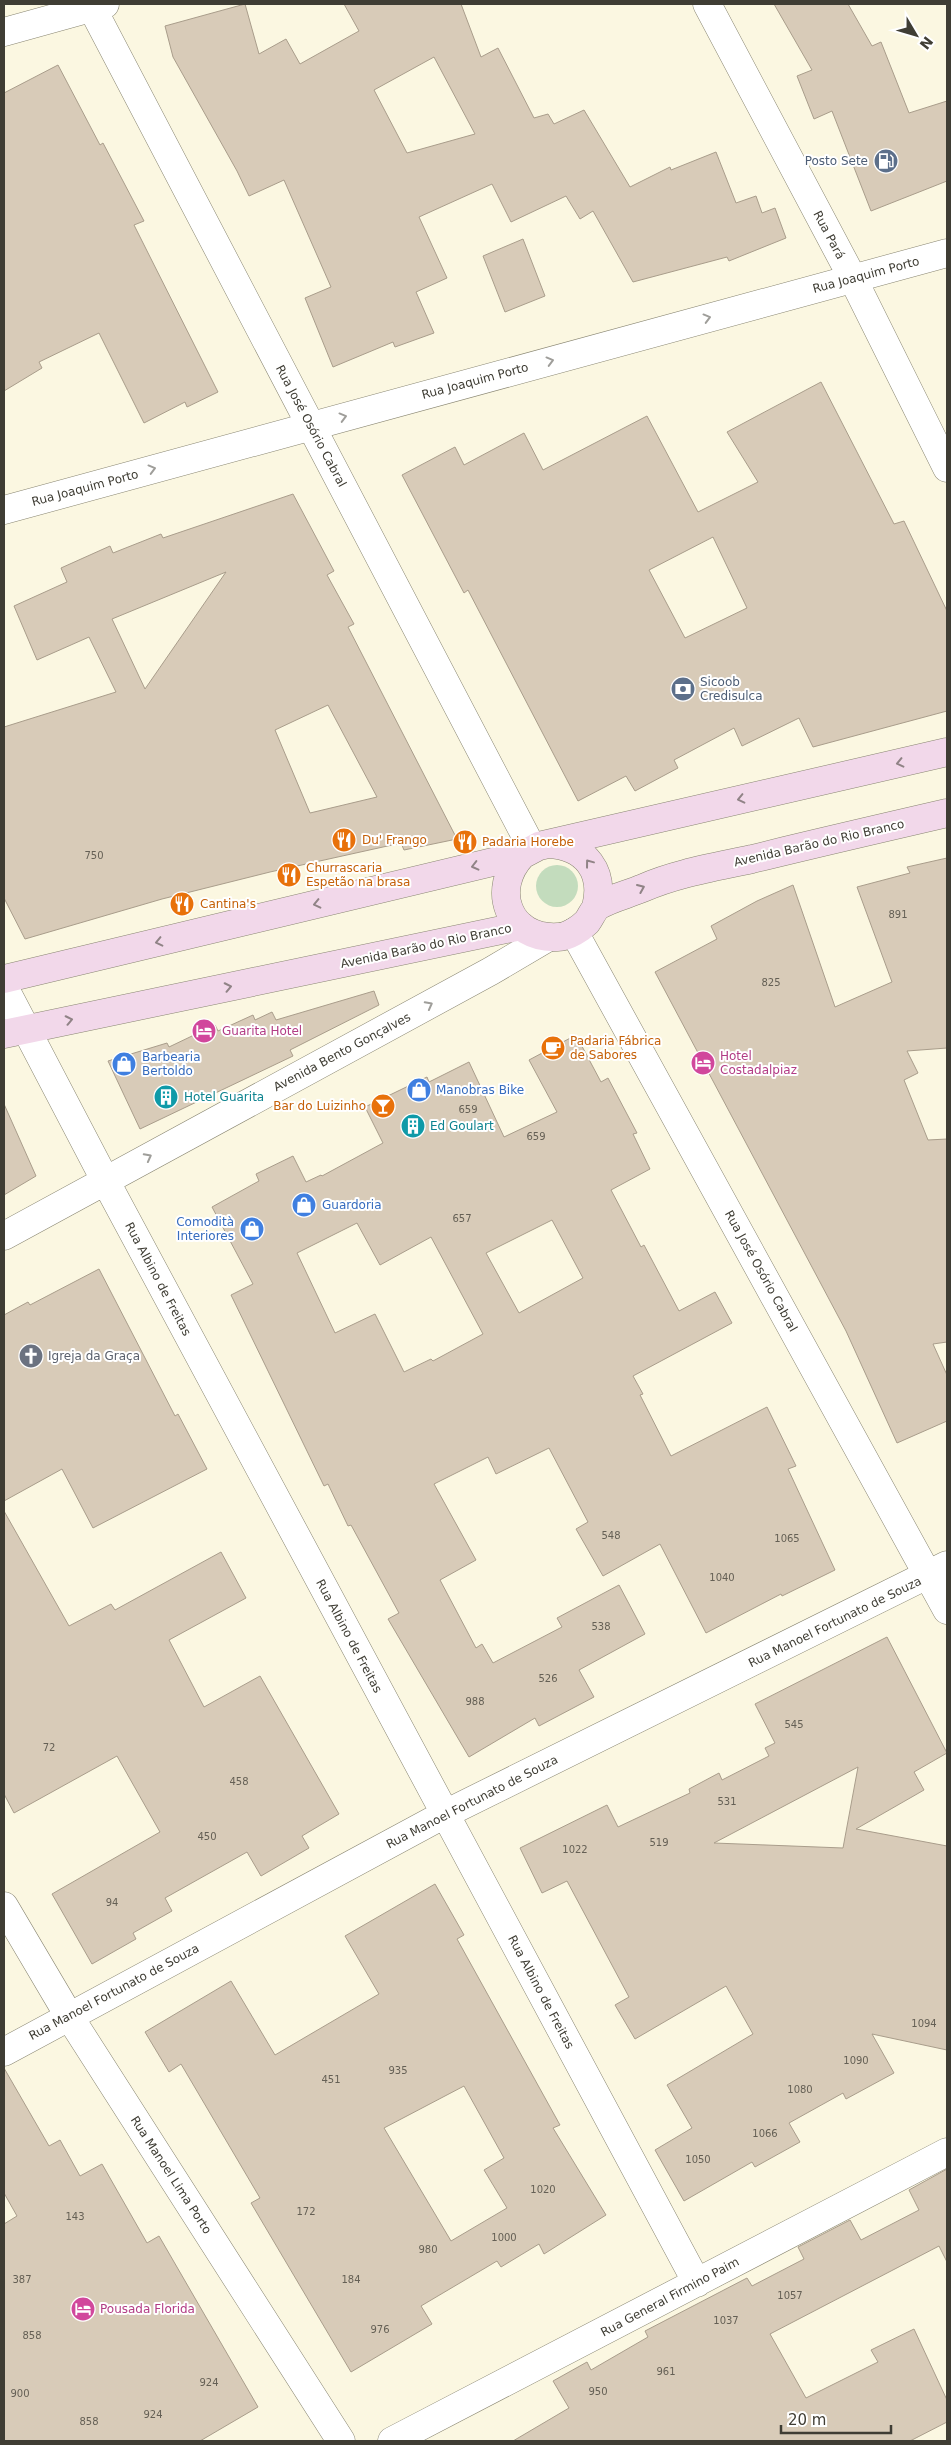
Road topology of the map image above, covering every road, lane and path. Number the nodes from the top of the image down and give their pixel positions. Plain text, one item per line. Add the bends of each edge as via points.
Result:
1 (707, 4) edge
2 (96, 5) edge
3 (4, 32) edge
4 (947, 253) edge
5 (853, 279) junction
6 (311, 426) junction
7 (947, 468) edge
8 (4, 510) edge
9 (947, 752) edge
10 (947, 813) edge
11 (534, 849) junction
12 (596, 907) junction
13 (521, 926) junction
14 (574, 932) junction
15 (548, 938) junction
16 (4, 979) edge
17 (4, 987) edge
18 (15, 1032) edge
19 (105, 1180) junction
20 (4, 1236) edge
21 (938, 1570) edge
22 (947, 1610) edge
23 (446, 1814) junction
24 (4, 1906) edge
25 (69, 2016) junction
26 (4, 2052) edge
27 (947, 2152) edge
28 (697, 2283) junction
29 (341, 2441) edge
30 (392, 2441) edge

1 - 5 street, Rua Pará
2 - 3 street
2 - 6 street, Rua José Osório Cabral
4 - 5 street, Rua Joaquim Porto
6 -> 5 street, Rua Joaquim Porto
5 - 7 street, Rua Pará
8 -> 6 street, Rua Joaquim Porto
6 - 11 street, Rua José Osório Cabral
9 -> 11 main road
12 -> 10 main road, Avenida Barão do Rio Branco via 660,880
12 -> 11 main road via 599,884 589,862 571,848
11 - 13 main road via 513,864 507,877 506,904
11 -> 16 main road
12 - 14 main road, Avenida Barão do Rio Branco via 587,922
13 - 15 main road, Avenida Barão do Rio Branco
18 -> 13 main road, Avenida Barão do Rio Branco
14 - 15 main road
14 - 21 street, Rua José Osório Cabral
19 -> 15 street, Avenida Bento Gonçalves
17 - 18 street, Rua Albino de Freitas
18 - 19 street, Rua Albino de Freitas
19 - 20 street, Avenida Bento Gonçalves
19 - 23 street, Rua Albino de Freitas
21 - 22 street, Rua José Osório Cabral
21 - 23 street, Rua Manoel Fortunato de Souza
23 - 25 street, Rua Manoel Fortunato de Souza
23 - 28 street, Rua Albino de Freitas
24 - 25 street, Rua Manoel Lima Porto
25 - 26 street, Rua Manoel Fortunato de Souza
25 - 29 street, Rua Manoel Lima Porto
27 - 28 street, Rua General Firmino Paim
28 - 30 street, Rua General Firmino Paim

